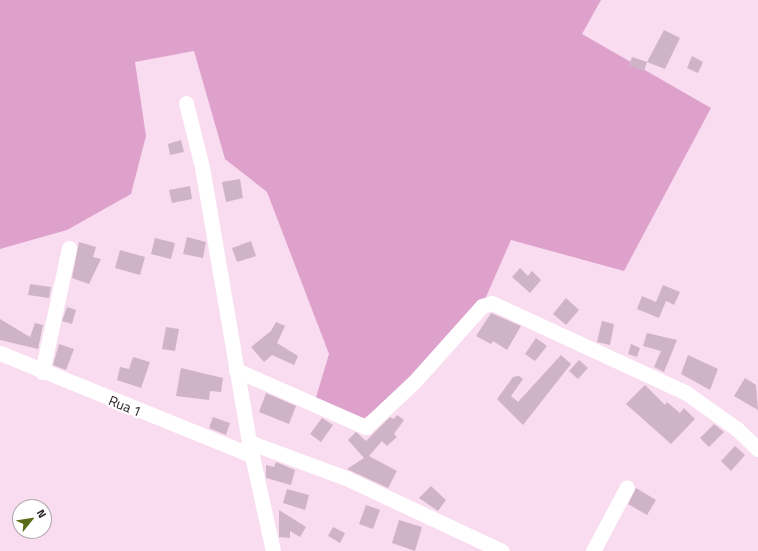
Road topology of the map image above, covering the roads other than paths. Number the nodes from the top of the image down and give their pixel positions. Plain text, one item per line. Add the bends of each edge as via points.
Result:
1 (186, 103) dead end
2 (69, 248) dead end
3 (0, 353) edge
4 (236, 370) junction
5 (42, 372) junction
6 (250, 449) junction
7 (758, 449) edge
8 (627, 487) dead end
9 (273, 551) edge
10 (502, 551) edge
11 (593, 551) edge

1 - 4 street via 218,250
2 - 5 street
3 - 5 street, Rua 1
4 - 6 street
4 - 7 street via 366,427 414,382 482,306 492,303 685,392 737,429
5 - 6 street, Rua 1
6 - 9 street
6 - 10 street, Rua 1 via 346,478
8 - 11 street

